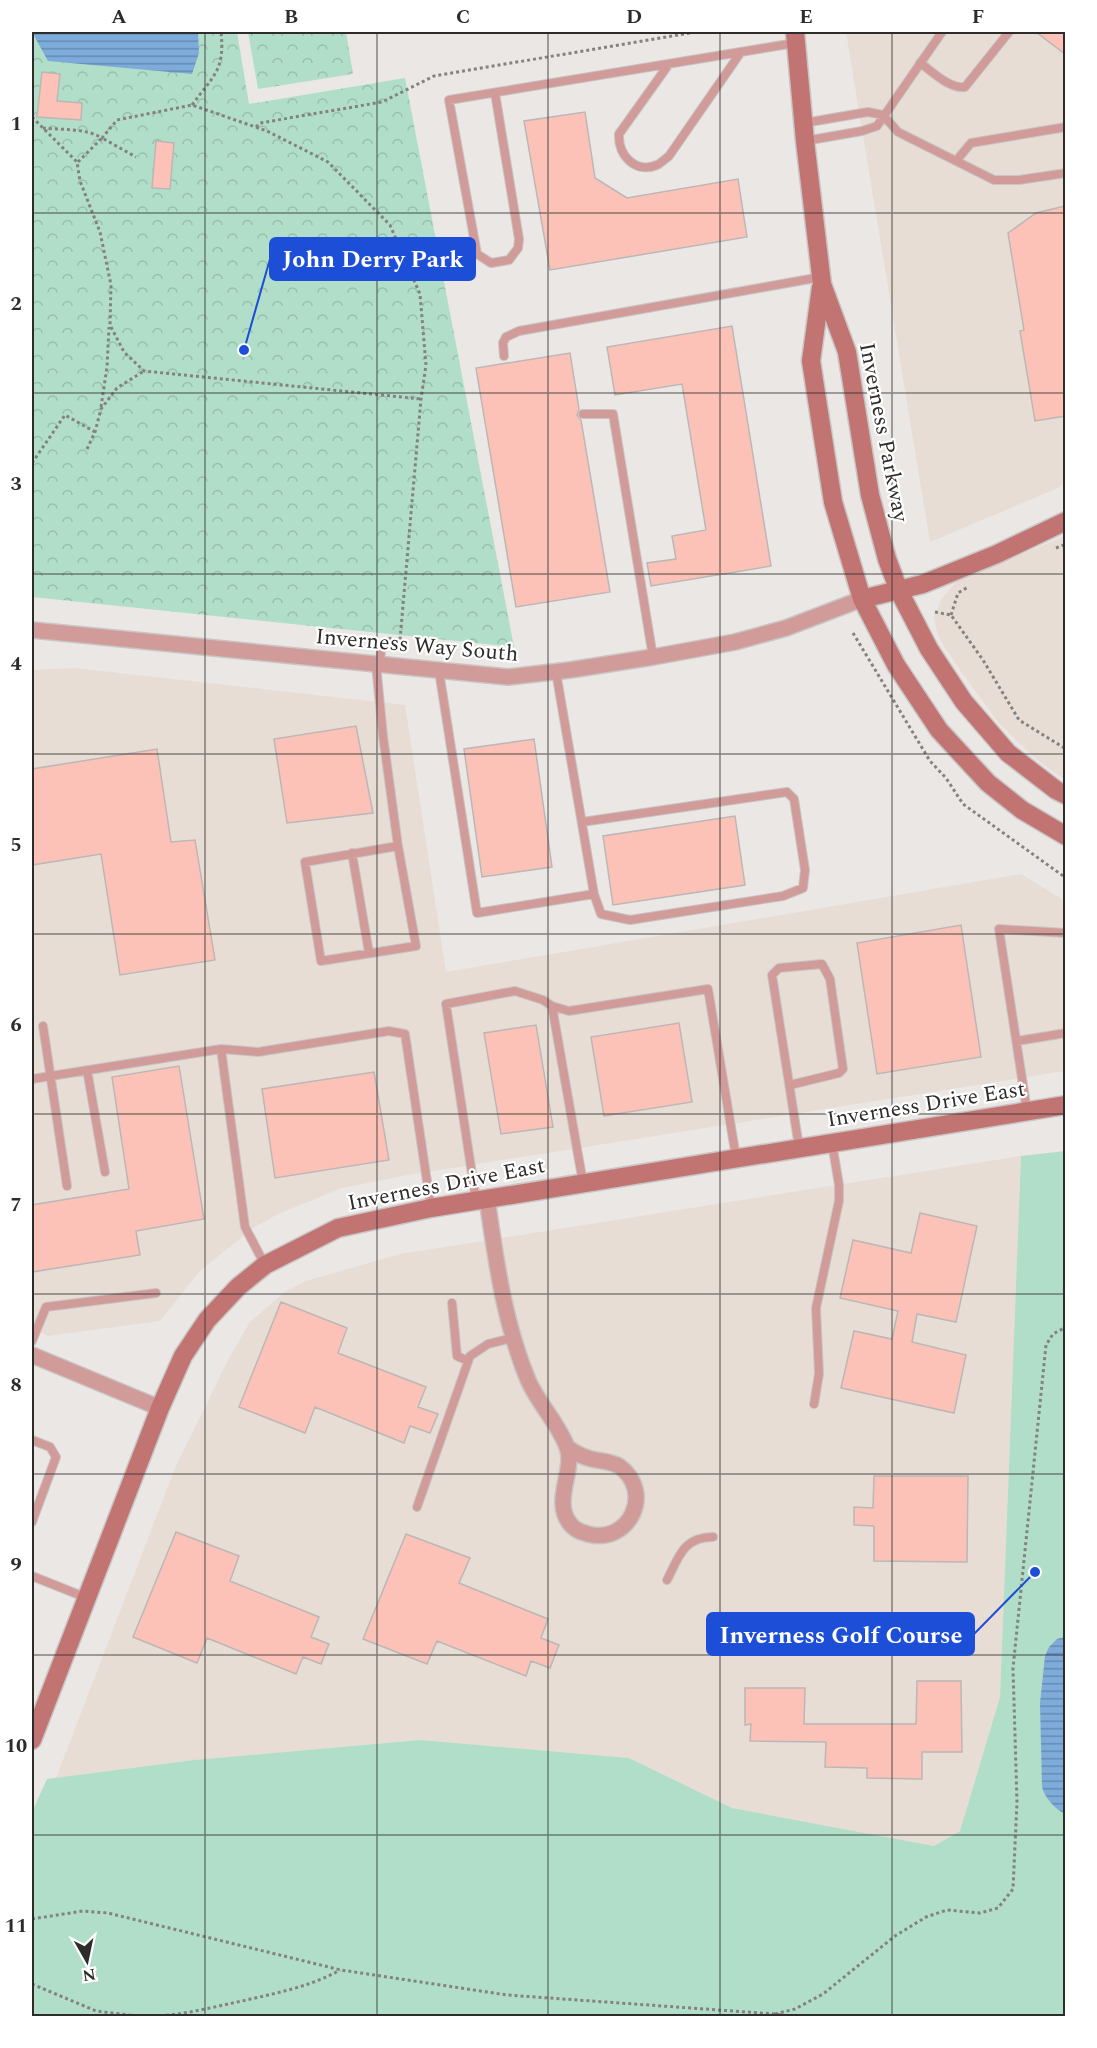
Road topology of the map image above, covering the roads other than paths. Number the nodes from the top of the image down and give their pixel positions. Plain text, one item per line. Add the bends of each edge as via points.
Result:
1 (942, 32) edge
2 (1009, 32) edge
3 (796, 37) edge
4 (741, 52) junction
5 (920, 63) junction
6 (669, 64) junction
7 (495, 93) junction
8 (884, 116) junction
9 (804, 123) junction
10 (1065, 127) edge
11 (805, 141) junction
12 (957, 161) junction
13 (1065, 173) edge
14 (821, 280) junction
15 (504, 356) dead end
16 (583, 414) dead end
17 (1065, 521) edge
18 (898, 591) junction
19 (862, 599) junction
20 (32, 630) edge
21 (653, 657) junction
22 (379, 660) junction
23 (439, 671) junction
24 (556, 672) junction
25 (1065, 795) edge
26 (582, 822) junction
27 (1065, 836) edge
28 (398, 846) junction
29 (352, 853) junction
30 (594, 894) junction
31 (1065, 933) edge
32 (369, 953) junction
33 (552, 1006) junction
34 (43, 1026) dead end
35 (1065, 1033) edge
36 (1017, 1041) junction
37 (221, 1049) junction
38 (87, 1070) junction
39 (50, 1076) junction
40 (32, 1079) edge
41 (790, 1085) junction
42 (1065, 1105) edge
43 (1027, 1111) junction
44 (832, 1142) junction
45 (799, 1147) junction
46 (736, 1157) junction
47 (105, 1172) dead end
48 (583, 1183) junction
49 (67, 1186) dead end
50 (481, 1200) junction
51 (431, 1208) junction
52 (265, 1265) junction
53 (156, 1293) dead end
54 (452, 1303) dead end
55 (512, 1338) junction
56 (32, 1341) edge
57 (32, 1355) edge
58 (468, 1362) junction
59 (814, 1404) dead end
60 (160, 1408) junction
61 (32, 1440) edge
62 (568, 1448) junction
63 (417, 1507) dead end
64 (32, 1522) edge
65 (713, 1537) dead end
66 (32, 1576) edge
67 (667, 1580) dead end
68 (87, 1598) junction
69 (32, 1740) edge

1 - 5 lane
2 - 5 lane via 965,87 950,84
3 - 4 lane
3 - 9 main road, Inverness Parkway
4 - 6 lane
4 - 6 lane via 669,156 657,165 645,167 622,153 619,134
5 - 8 lane
6 - 7 lane
7 - 7 lane via 450,100 477,254 491,263 509,260 519,239
8 - 9 lane via 868,112
8 - 11 lane via 877,126 862,131
8 - 12 lane via 898,132
9 - 11 main road, Inverness Parkway
10 - 12 lane via 971,143
11 - 14 main road, Inverness Parkway
12 - 13 lane via 994,180
14 - 15 lane via 519,331 506,337
14 - 18 main road, Inverness Parkway via 847,352 870,495
14 - 19 main road, Inverness Parkway via 811,361 833,502
16 - 21 lane via 613,414
17 - 18 main road via 988,558
18 - 19 main road
18 - 25 main road, Inverness Parkway via 964,702 1008,753
19 - 21 street, Inverness Way South via 761,636
19 - 27 main road, Inverness Parkway via 896,665 939,730 988,783
20 - 22 street, Inverness Way South
21 - 24 street, Inverness Way South
22 - 23 street, Inverness Way South
22 - 28 lane via 383,736
23 - 24 street, Inverness Way South via 508,677
23 - 30 lane via 477,913
24 - 26 lane
26 - 30 lane
26 - 30 lane via 787,792 794,799 805,870 803,888 783,896 630,920 601,914
28 - 29 lane
28 - 32 lane via 416,946
29 - 32 lane
29 - 32 lane via 305,862 321,961
31 - 36 lane via 999,929
33 - 46 lane via 569,1011 708,989
33 - 48 lane
33 - 50 lane via 515,991 446,1004
34 - 39 lane
35 - 36 lane
36 - 43 lane
37 - 38 lane
37 - 51 lane via 258,1052 389,1031 405,1034
37 - 52 lane via 245,1227
38 - 39 lane
38 - 47 lane
39 - 40 lane
39 - 49 lane
41 - 41 lane via 772,975 779,968 822,964 830,979 843,1069
41 - 45 lane
42 - 43 main road, Inverness Drive East
43 - 44 main road, Inverness Drive East
44 - 45 main road, Inverness Drive East
44 - 59 lane via 839,1201 816,1308 819,1374
45 - 46 main road, Inverness Drive East
46 - 48 main road, Inverness Drive East
48 - 50 main road, Inverness Drive East
50 - 51 main road, Inverness Drive East
50 - 55 street
51 - 52 main road, Inverness Drive East via 338,1228
52 - 60 main road, Inverness Drive East via 207,1320 183,1356
53 - 56 lane via 46,1307
54 - 58 lane via 457,1356
55 - 58 lane via 488,1344 470,1356
55 - 62 street via 529,1382
57 - 60 street
58 - 63 lane
60 - 68 main road, Inverness Drive East
61 - 64 lane via 50,1447 56,1457
62 - 62 street via 562,1504 570,1524 578,1531 599,1537 616,1533 634,1513 634,1483 618,1466 586,1458
65 - 67 lane via 698,1538 685,1547
66 - 68 lane
68 - 69 main road, Inverness Drive East

